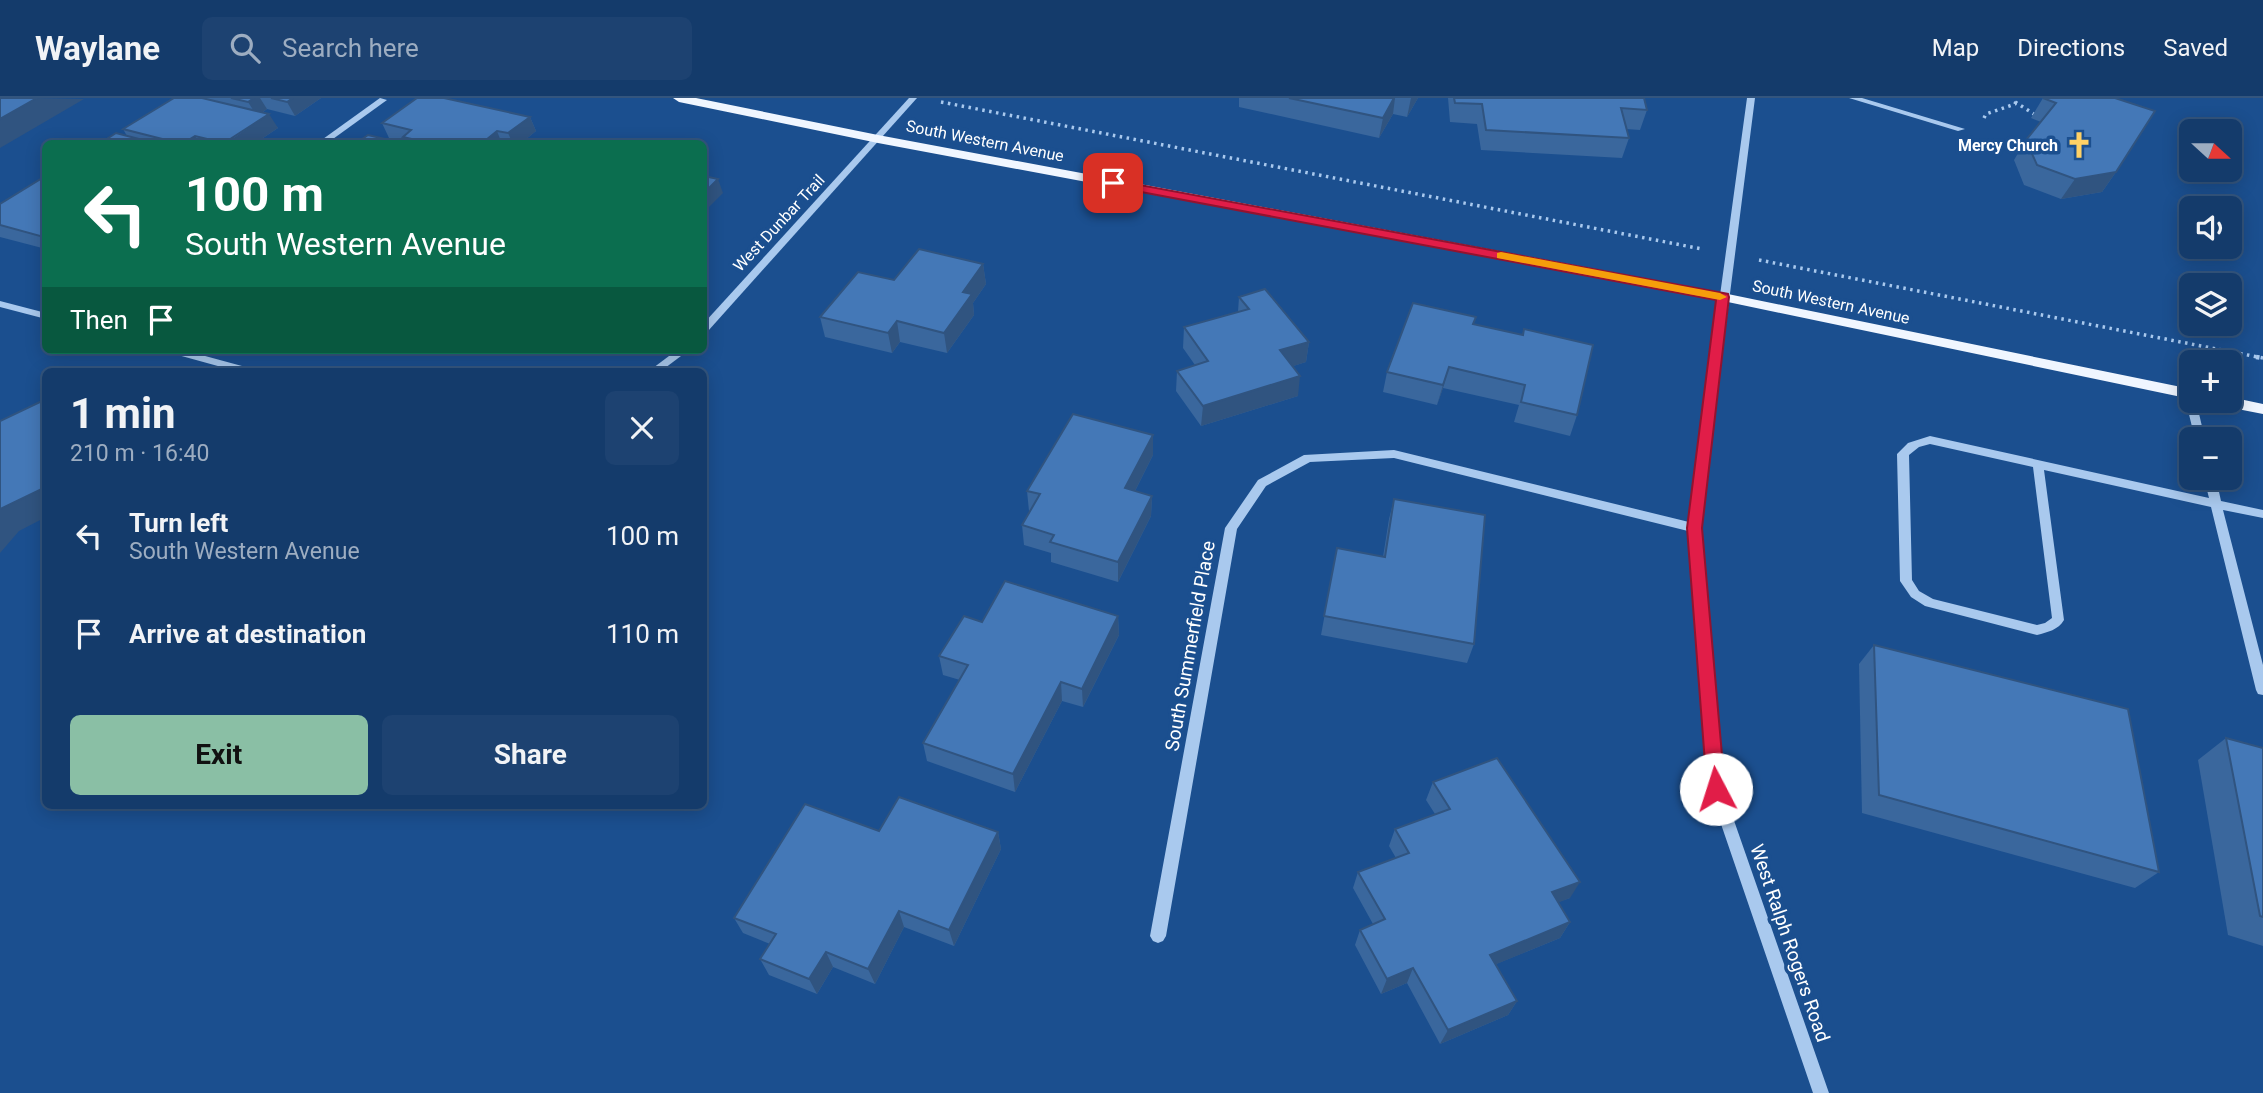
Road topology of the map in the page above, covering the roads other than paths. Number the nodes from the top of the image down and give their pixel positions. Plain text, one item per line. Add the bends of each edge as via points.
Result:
1 (680, 98) edge
2 (913, 98) edge
3 (1751, 98) edge
4 (1853, 98) edge
5 (383, 100) dead end
6 (1961, 130) dead end
7 (878, 139) junction
8 (326, 140) edge
9 (1723, 297) junction
10 (0, 304) edge
11 (42, 315) edge
12 (707, 326) edge
13 (186, 354) edge
14 (678, 354) edge
15 (238, 368) edge
16 (658, 368) edge
17 (2179, 392) edge
18 (2242, 405) edge
19 (2263, 409) edge
20 (2038, 464) junction
21 (2213, 490) edge
22 (2216, 504) junction
23 (2263, 514) edge
24 (1694, 528) junction
25 (2263, 690) edge
26 (1158, 936) dead end
27 (1821, 1093) edge

1 - 7 main road, South Western Avenue
2 - 7 street
3 - 9 street, West Ralph Rogers Road
4 - 6 street
5 - 8 street
7 - 9 main road, South Western Avenue
7 - 12 street, West Dunbar Trail
9 - 17 main road, South Western Avenue
9 - 24 street, West Ralph Rogers Road
10 - 11 street
13 - 15 street
14 - 16 street
18 - 19 main road
20 - 20 street via 1930,440 1908,447 1903,454 1906,581 1915,594 1929,603 2037,629 2049,628 2058,620
20 - 22 street
21 - 22 street
22 - 23 street
22 - 25 street
24 - 26 street, South Summerfield Place via 1394,454 1308,458 1262,483 1231,528
24 - 27 street, West Ralph Rogers Road via 1716,789

